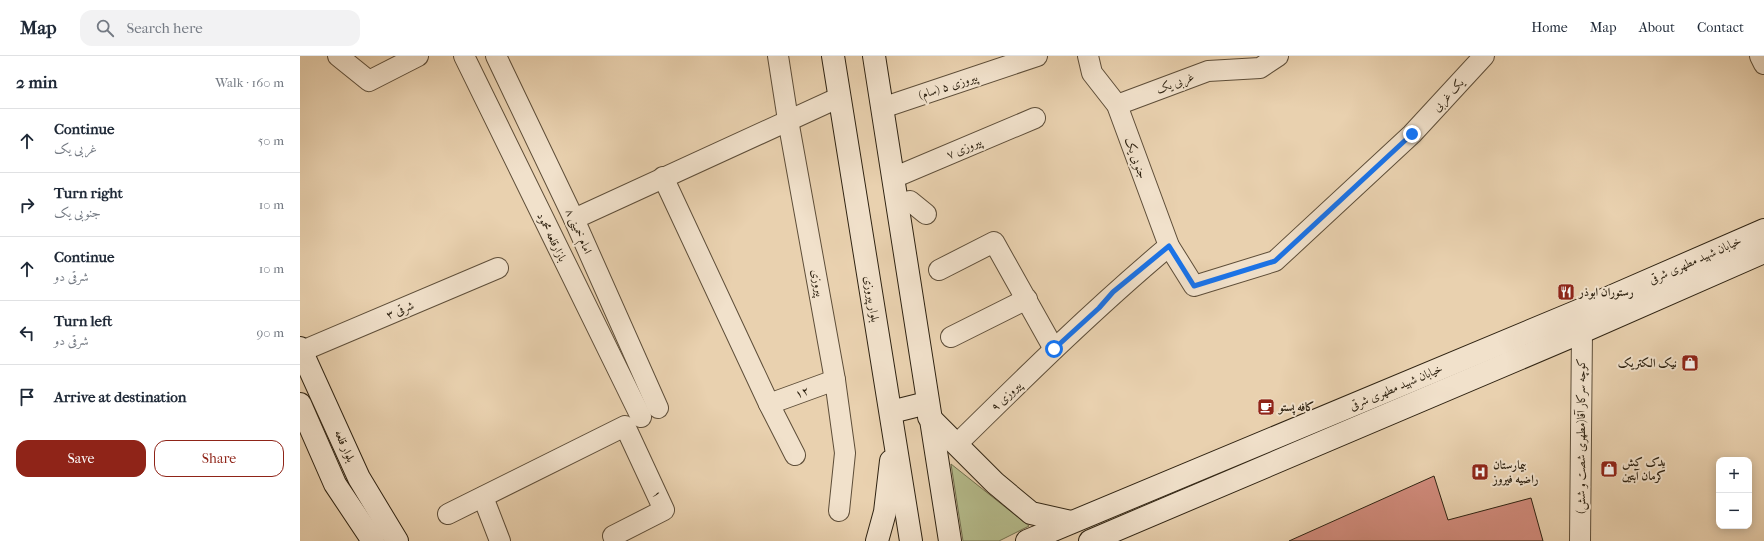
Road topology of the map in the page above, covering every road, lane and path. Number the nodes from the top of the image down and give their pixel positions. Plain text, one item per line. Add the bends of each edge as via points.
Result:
1 (338, 56) edge
2 (418, 56) edge
3 (464, 56) edge
4 (496, 56) edge
5 (778, 56) edge
6 (833, 56) edge
7 (874, 56) edge
8 (1037, 56) edge
9 (1088, 56) edge
10 (1278, 56) edge
11 (1484, 56) edge
12 (1760, 56) edge
13 (1764, 64) edge
14 (840, 96) junction
15 (1117, 105) junction
16 (882, 108) junction
17 (1035, 118) dead end
18 (788, 120) junction
19 (663, 177) junction
20 (893, 178) junction
21 (897, 204) junction
22 (926, 214) dead end
23 (574, 219) junction
24 (1764, 230) edge
25 (1169, 246) junction
26 (1764, 252) edge
27 (1179, 264) joint
28 (498, 268) dead end
29 (939, 270) dead end
30 (1028, 299) junction
31 (1582, 332) junction
32 (951, 337) dead end
33 (1054, 349) junction
34 (301, 350) edge
35 (835, 380) junction
36 (300, 404) edge
37 (769, 404) junction
38 (658, 408) dead end
39 (928, 410) junction
40 (891, 412) junction
41 (633, 422) junction
42 (893, 436) junction
43 (957, 444) junction
44 (795, 455) dead end
45 (483, 497) junction
46 (840, 511) dead end
47 (448, 514) dead end
48 (1071, 522) junction
49 (613, 536) dead end
50 (372, 541) edge
51 (397, 541) edge
52 (500, 541) edge
53 (877, 541) edge
54 (911, 541) edge
55 (950, 541) edge
56 (1028, 541) edge
57 (1090, 541) edge
58 (1580, 541) edge

1 - 2 street via 369,81
3 - 41 street, بازارقلعه محمود
4 - 23 street, امام خمینی ۸
5 - 18 street, پیروزی
6 - 14 main road, بلوار پیروزی
7 - 16 main road
8 - 16 street, پیروزی ۵ (سام)
9 - 15 street, جنوبی یک via 1092,73
10 - 15 street, غربی یک via 1260,68 1208,71
11 - 27 street, یک غربی via 1412,134 1275,261 1194,286
12 - 13 street
14 - 18 street
14 - 40 main road, بلوار پیروزی
15 - 25 street, جنوبی یک
16 - 20 main road
17 - 20 street, پیروزی ۷
18 - 19 street
18 - 35 street, پیروزی
19 - 23 street
19 - 37 street
20 - 21 main road
21 - 22 street via 910,202
21 - 39 main road
23 - 38 street, امام خمینی ۸
24 - 48 main road, خیابان شهید مطهری شرقی via 1570,314
25 - 27 street, جنوبی یک
25 - 33 street via 1113,292
26 - 31 main road, خیابان شهید مطهری شرقی
28 - 34 street, ۳ شرقی
29 - 30 street via 994,242
30 - 32 street
30 - 33 street
31 - 57 main road, خیابان شهید مطهری شرقی
31 - 58 street, (مطهری شصت و شش)کوچه سرکار آقا
33 - 43 street, پیروزی ۹
34 - 51 main road, بلوار قلعه via 359,478
35 - 37 street, ۱۲
35 - 46 street, پیروزی via 845,453
36 - 50 main road, بلوار قلعه via 335,484
37 - 44 street
39 - 40 main road
39 - 43 main road
39 - 55 main road
40 - 42 main road, بلوار پیروزی
41 - 45 street
41 - 49 street, ۱ via 664,510
42 - 53 main road via 885,512
42 - 54 main road, بلوار پیروزی
43 - 48 main road via 995,483 1031,513
45 - 47 street
45 - 52 street
48 - 56 main road, خیابان شهید مطهری شرقی

